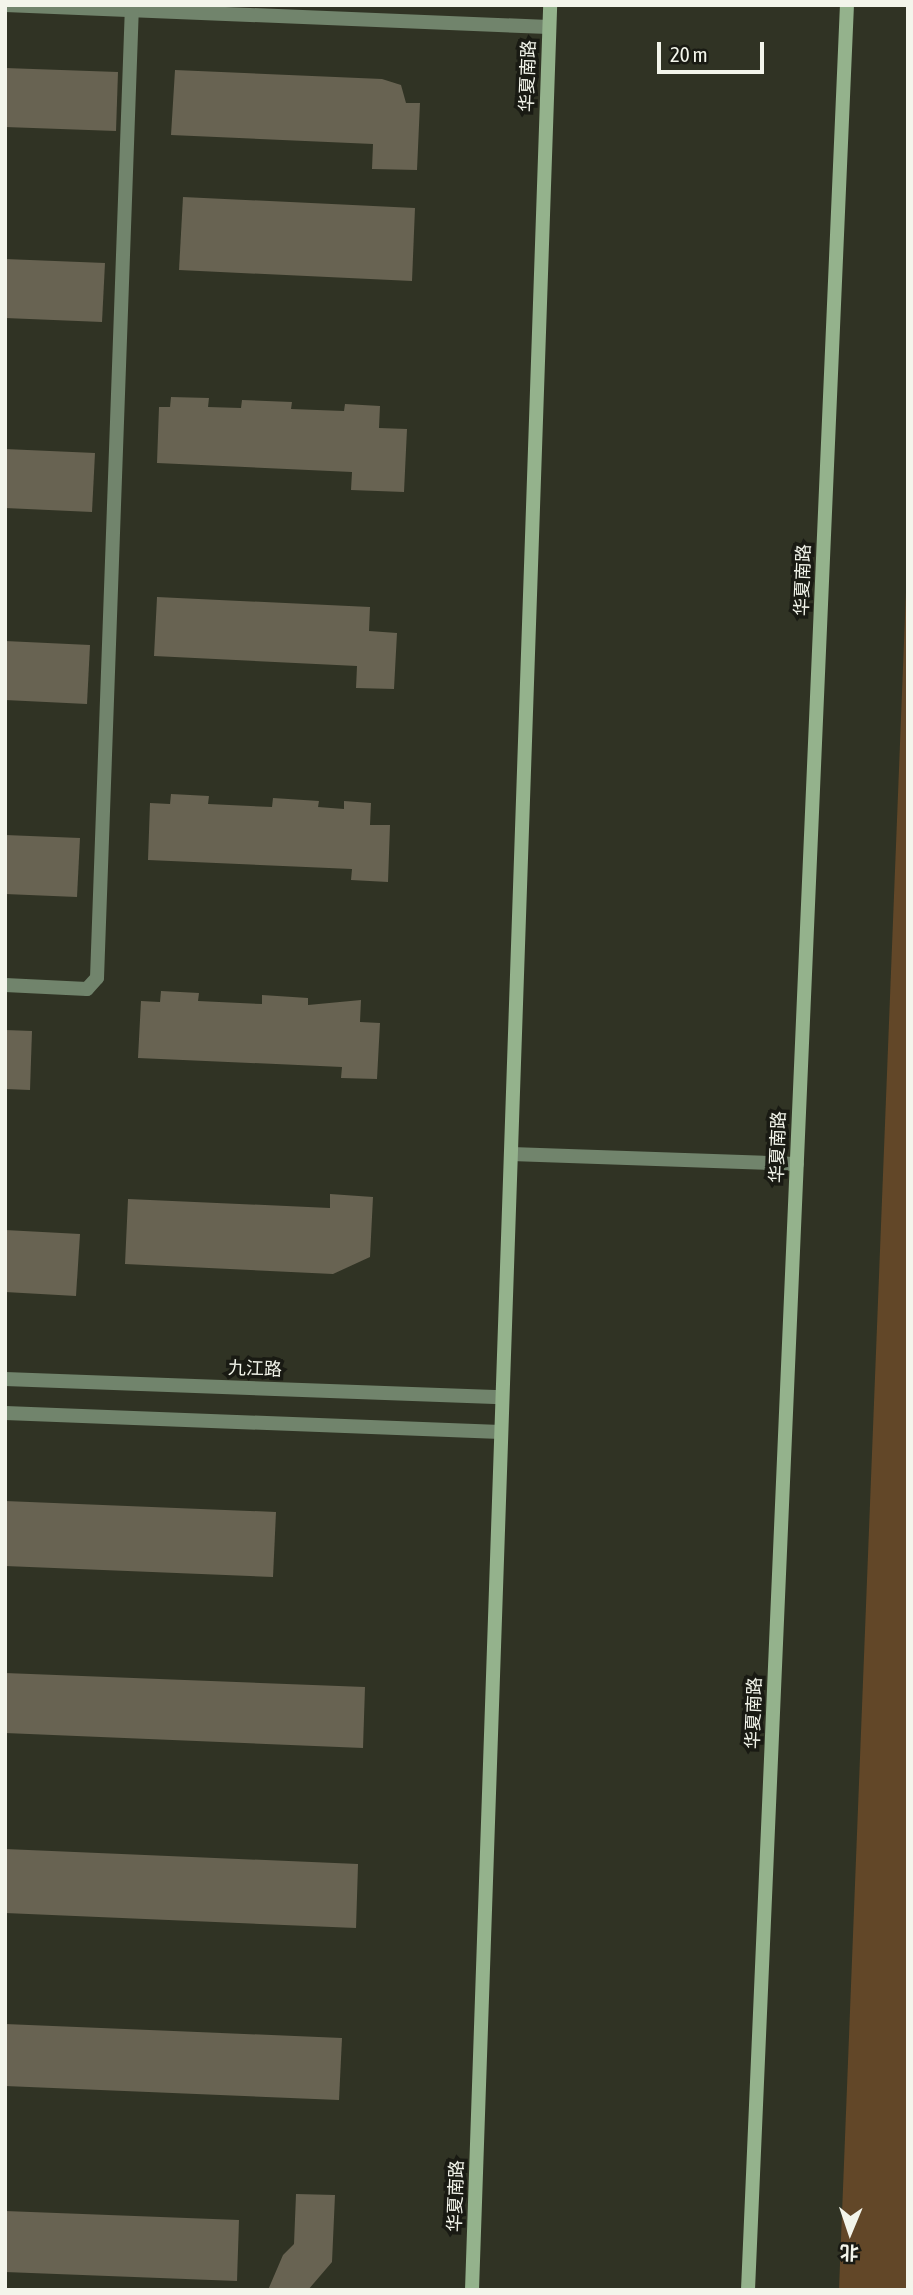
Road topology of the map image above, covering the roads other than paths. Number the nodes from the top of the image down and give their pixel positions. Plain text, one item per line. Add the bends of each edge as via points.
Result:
1 (5, 5) edge
2 (550, 5) edge
3 (846, 5) edge
4 (132, 8) edge
5 (549, 27) junction
6 (5, 985) edge
7 (511, 1154) junction
8 (797, 1164) junction
9 (5, 1379) edge
10 (502, 1397) junction
11 (5, 1413) edge
12 (501, 1432) junction
13 (472, 2290) edge
14 (748, 2290) edge

1 - 4 street
2 - 5 main road, 华夏南路
3 - 8 main road, 华夏南路
4 - 5 street
4 - 6 street via 97,978 87,989
5 - 7 main road, 华夏南路
7 - 8 street
7 - 10 main road, 华夏南路
8 - 14 main road, 华夏南路
9 - 10 street, 九江路
10 - 12 main road, 华夏南路
11 - 12 street
12 - 13 main road, 华夏南路

